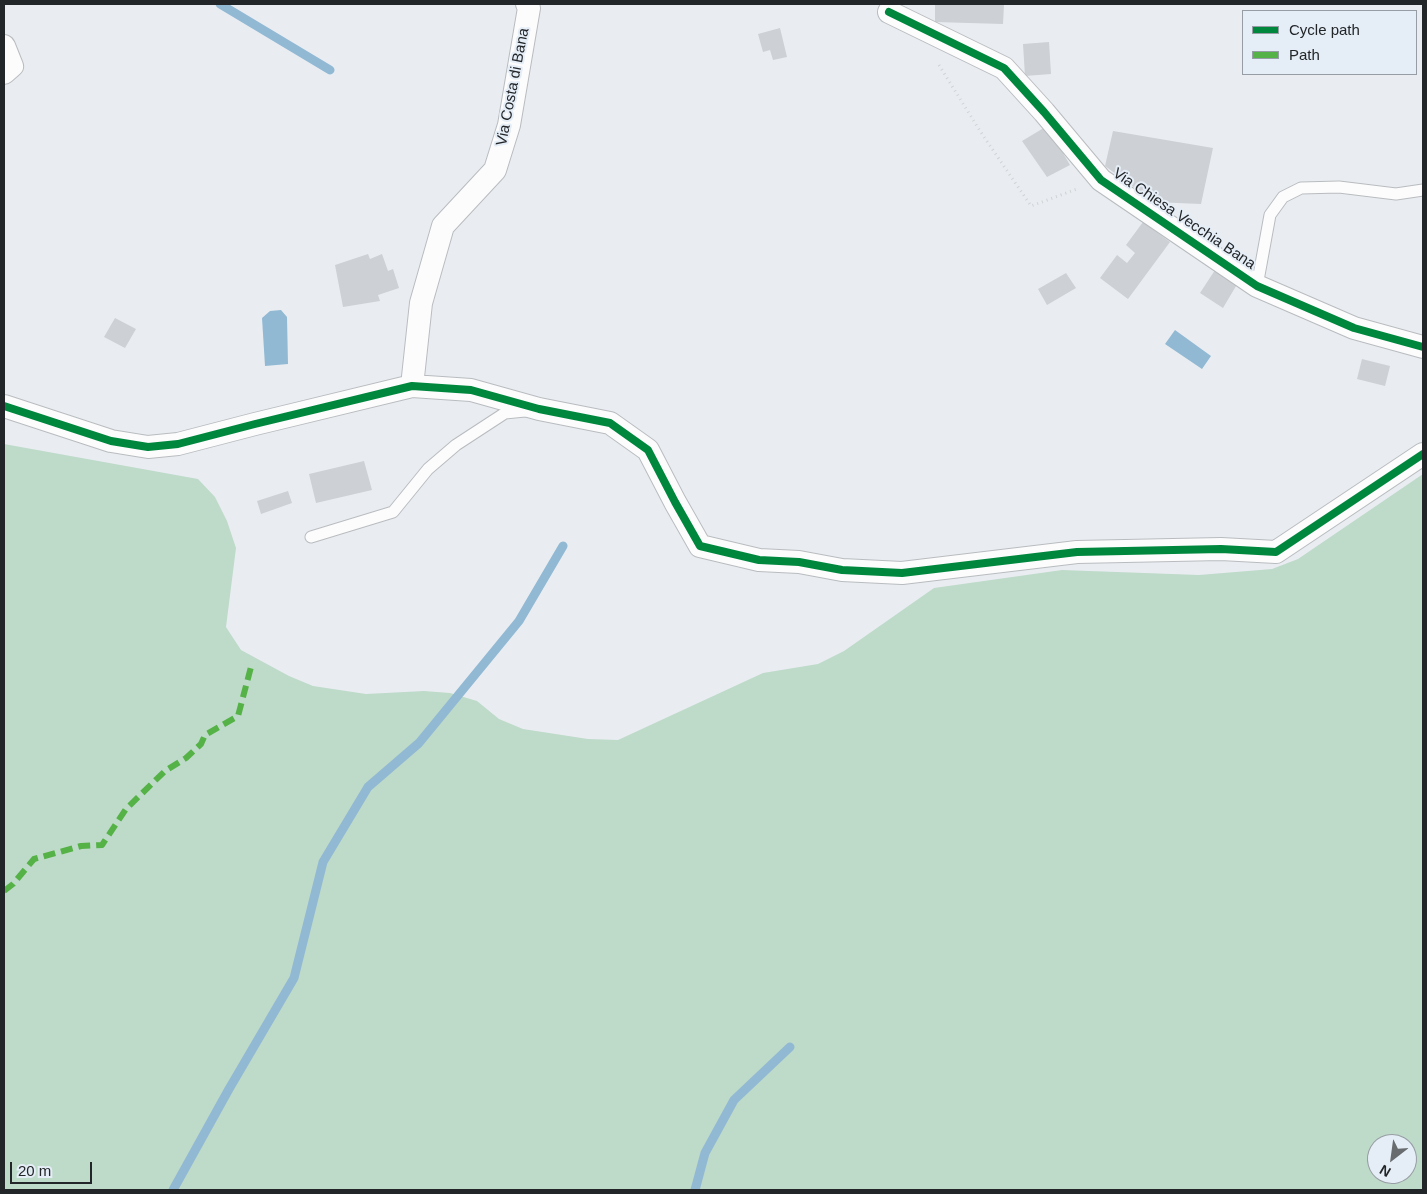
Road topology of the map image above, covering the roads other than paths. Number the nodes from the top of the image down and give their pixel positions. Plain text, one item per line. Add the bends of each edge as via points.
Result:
1 (527, 4) edge
2 (889, 12) dead end
3 (4, 46) edge
4 (4, 73) edge
5 (1423, 190) edge
6 (1257, 286) junction
7 (1423, 347) edge
8 (412, 386) junction
9 (4, 406) edge
10 (539, 408) junction
11 (1423, 454) edge
12 (311, 537) dead end

1 - 8 street, Via Costa di Bana via 529,8 509,125 495,170 443,226 421,304
2 - 6 street, Via Chiesa Vecchia Bana via 1004,68 1102,180
3 - 4 street via 12,66
5 - 6 lane via 1396,194 1339,187 1301,188 1283,197 1270,215
6 - 7 street, Via Chiesa Vecchia Bana via 1354,328
8 - 9 street via 178,444 148,446 111,441
8 - 10 street via 471,390
10 - 11 street via 610,423 648,450 700,546 759,560 902,574 1077,552 1221,549 1276,552
10 - 12 lane via 506,414 456,445 428,469 393,512

